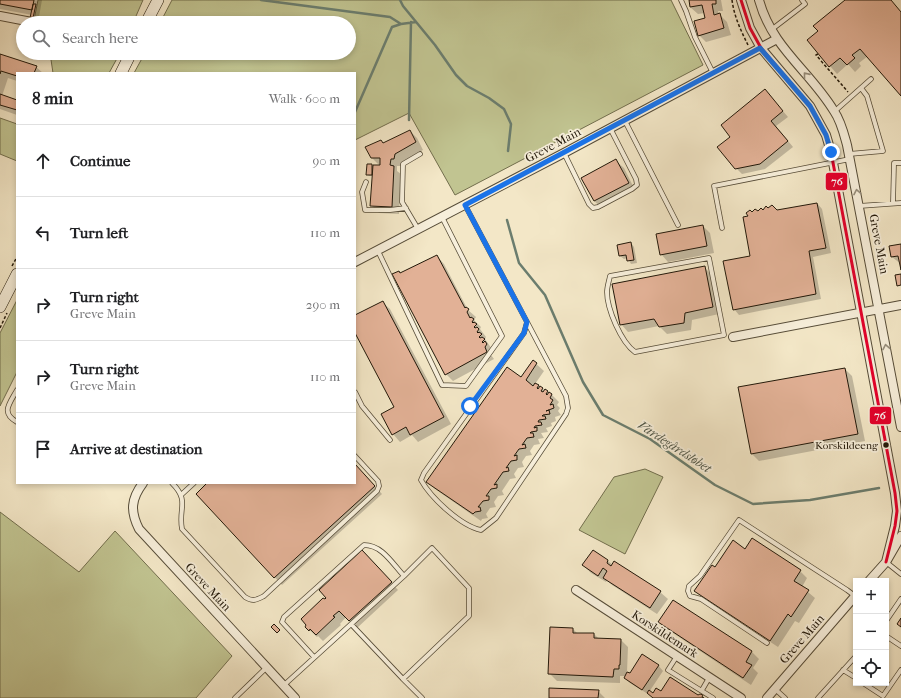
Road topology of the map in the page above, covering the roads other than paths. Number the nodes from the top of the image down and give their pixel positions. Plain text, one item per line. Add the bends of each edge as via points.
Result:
1 (158, 0) edge
2 (681, 0) edge
3 (741, 0) edge
4 (759, 0) edge
5 (802, 0) edge
6 (0, 16) edge
7 (150, 16) edge
8 (16, 19) edge
9 (771, 30) junction
10 (777, 39) junction
11 (760, 48) junction
12 (128, 60) edge
13 (122, 72) edge
14 (713, 73) junction
15 (871, 79) dead end
16 (860, 88) junction
17 (834, 111) junction
18 (625, 121) junction
19 (610, 128) junction
20 (564, 153) junction
21 (420, 154) dead end
22 (850, 157) junction
23 (833, 163) junction
24 (901, 163) edge
25 (366, 182) dead end
26 (901, 203) edge
27 (893, 204) junction
28 (465, 205) junction
29 (859, 206) junction
30 (406, 208) junction
31 (442, 217) junction
32 (678, 225) dead end
33 (722, 228) dead end
34 (418, 230) junction
35 (378, 251) junction
36 (356, 262) edge
37 (16, 276) edge
38 (901, 305) edge
39 (0, 307) edge
40 (879, 309) junction
41 (862, 313) junction
42 (527, 322) junction
43 (724, 335) junction
44 (732, 337) joint
45 (16, 392) edge
46 (356, 394) edge
47 (16, 422) edge
48 (901, 427) edge
49 (390, 440) dead end
50 (356, 457) edge
51 (141, 484) edge
52 (173, 484) edge
53 (193, 484) edge
54 (181, 494) junction
55 (901, 536) edge
56 (886, 562) junction
57 (901, 574) edge
58 (404, 576) junction
59 (872, 578) edge
60 (576, 590) dead end
61 (853, 594) edge
62 (853, 599) edge
63 (901, 600) edge
64 (889, 617) edge
65 (351, 624) junction
66 (889, 638) edge
67 (767, 643) dead end
68 (901, 646) edge
69 (677, 656) junction
70 (314, 657) junction
71 (853, 660) edge
72 (266, 668) junction
73 (844, 670) junction
74 (901, 670) edge
75 (853, 676) edge
76 (709, 678) junction
77 (403, 679) junction
78 (283, 686) junction
79 (868, 686) edge
80 (774, 688) junction
81 (702, 690) junction
82 (235, 698) edge
83 (295, 698) edge
84 (422, 698) edge
85 (713, 698) edge
86 (740, 698) edge
87 (766, 698) edge
88 (785, 698) edge
89 (818, 698) edge

1 - 7 street
2 - 14 lane via 695,37
3 - 11 street
4 - 9 street, Greve Main
5 - 9 lane via 804,4
6 - 8 street
9 - 10 street, Greve Main
10 - 11 street, Greve Main
17 -> 10 street, Greve Main
11 - 14 street, Greve Main
11 - 23 street via 810,106 826,135
12 - 13 street
14 - 18 street, Greve Main
15 - 16 lane
16 - 17 lane
16 - 22 lane via 867,96 883,151
17 - 22 street, Greve Main
18 - 19 street, Greve Main
18 - 32 lane
19 - 20 street, Greve Main
19 - 20 lane via 636,179 637,185 632,189 593,208
20 - 28 street, Greve Main
21 - 30 lane via 403,164 402,202
22 - 23 lane
29 -> 22 street, Greve Main
23 - 33 lane via 714,186
23 - 41 street
24 - 27 lane via 894,163
25 - 30 lane via 362,192 365,210
26 - 27 lane
27 - 29 lane
28 - 31 street, Greve Main
28 - 42 lane
29 - 40 street, Greve Main
30 - 34 lane
31 - 34 street, Greve Main
31 - 35 lane via 502,336 466,386 442,385
34 - 35 street, Greve Main
35 - 36 street, Greve Main
37 - 39 street
38 - 40 street
40 - 41 street
48 -> 40 street, Greve Main
41 - 44 street
41 - 56 street via 896,499 895,526
42 - 42 lane via 524,333 424,472 421,480 448,510 473,528 481,530 496,518 568,408 566,396
43 - 43 lane via 708,258 610,276 607,292 614,322 634,352
43 - 44 lane
45 - 47 lane via 8,405 8,414
46 - 49 lane via 362,406
50 - 54 lane via 378,481 377,491 264,596 256,600 245,597 182,529
51 - 72 street, Greve Main via 132,507 139,530
52 - 54 lane
53 - 54 lane
55 - 56 street
56 - 57 lane
56 - 59 street
58 - 65 lane
58 - 70 lane via 380,549 364,545 358,550 284,617 282,622
58 - 77 lane via 432,548 469,588 469,616
60 - 69 street, Korskildemark
61 - 67 lane via 739,520 700,576 689,586 688,591 690,596 701,599
62 - 80 street, Greve Main
63 - 64 lane
65 - 70 lane
65 - 77 lane
66 - 68 lane
69 - 76 street, Korskildemark
69 - 81 lane via 668,670
70 - 78 lane
71 - 73 lane
72 - 78 street, Greve Main
72 - 82 lane
73 - 75 lane
73 - 89 lane
74 - 79 lane via 884,696
76 - 81 lane
76 - 86 street, Korskildemark
77 - 84 lane
78 - 83 street, Greve Main
80 - 87 street, Greve Main
80 - 88 lane
81 - 85 lane

